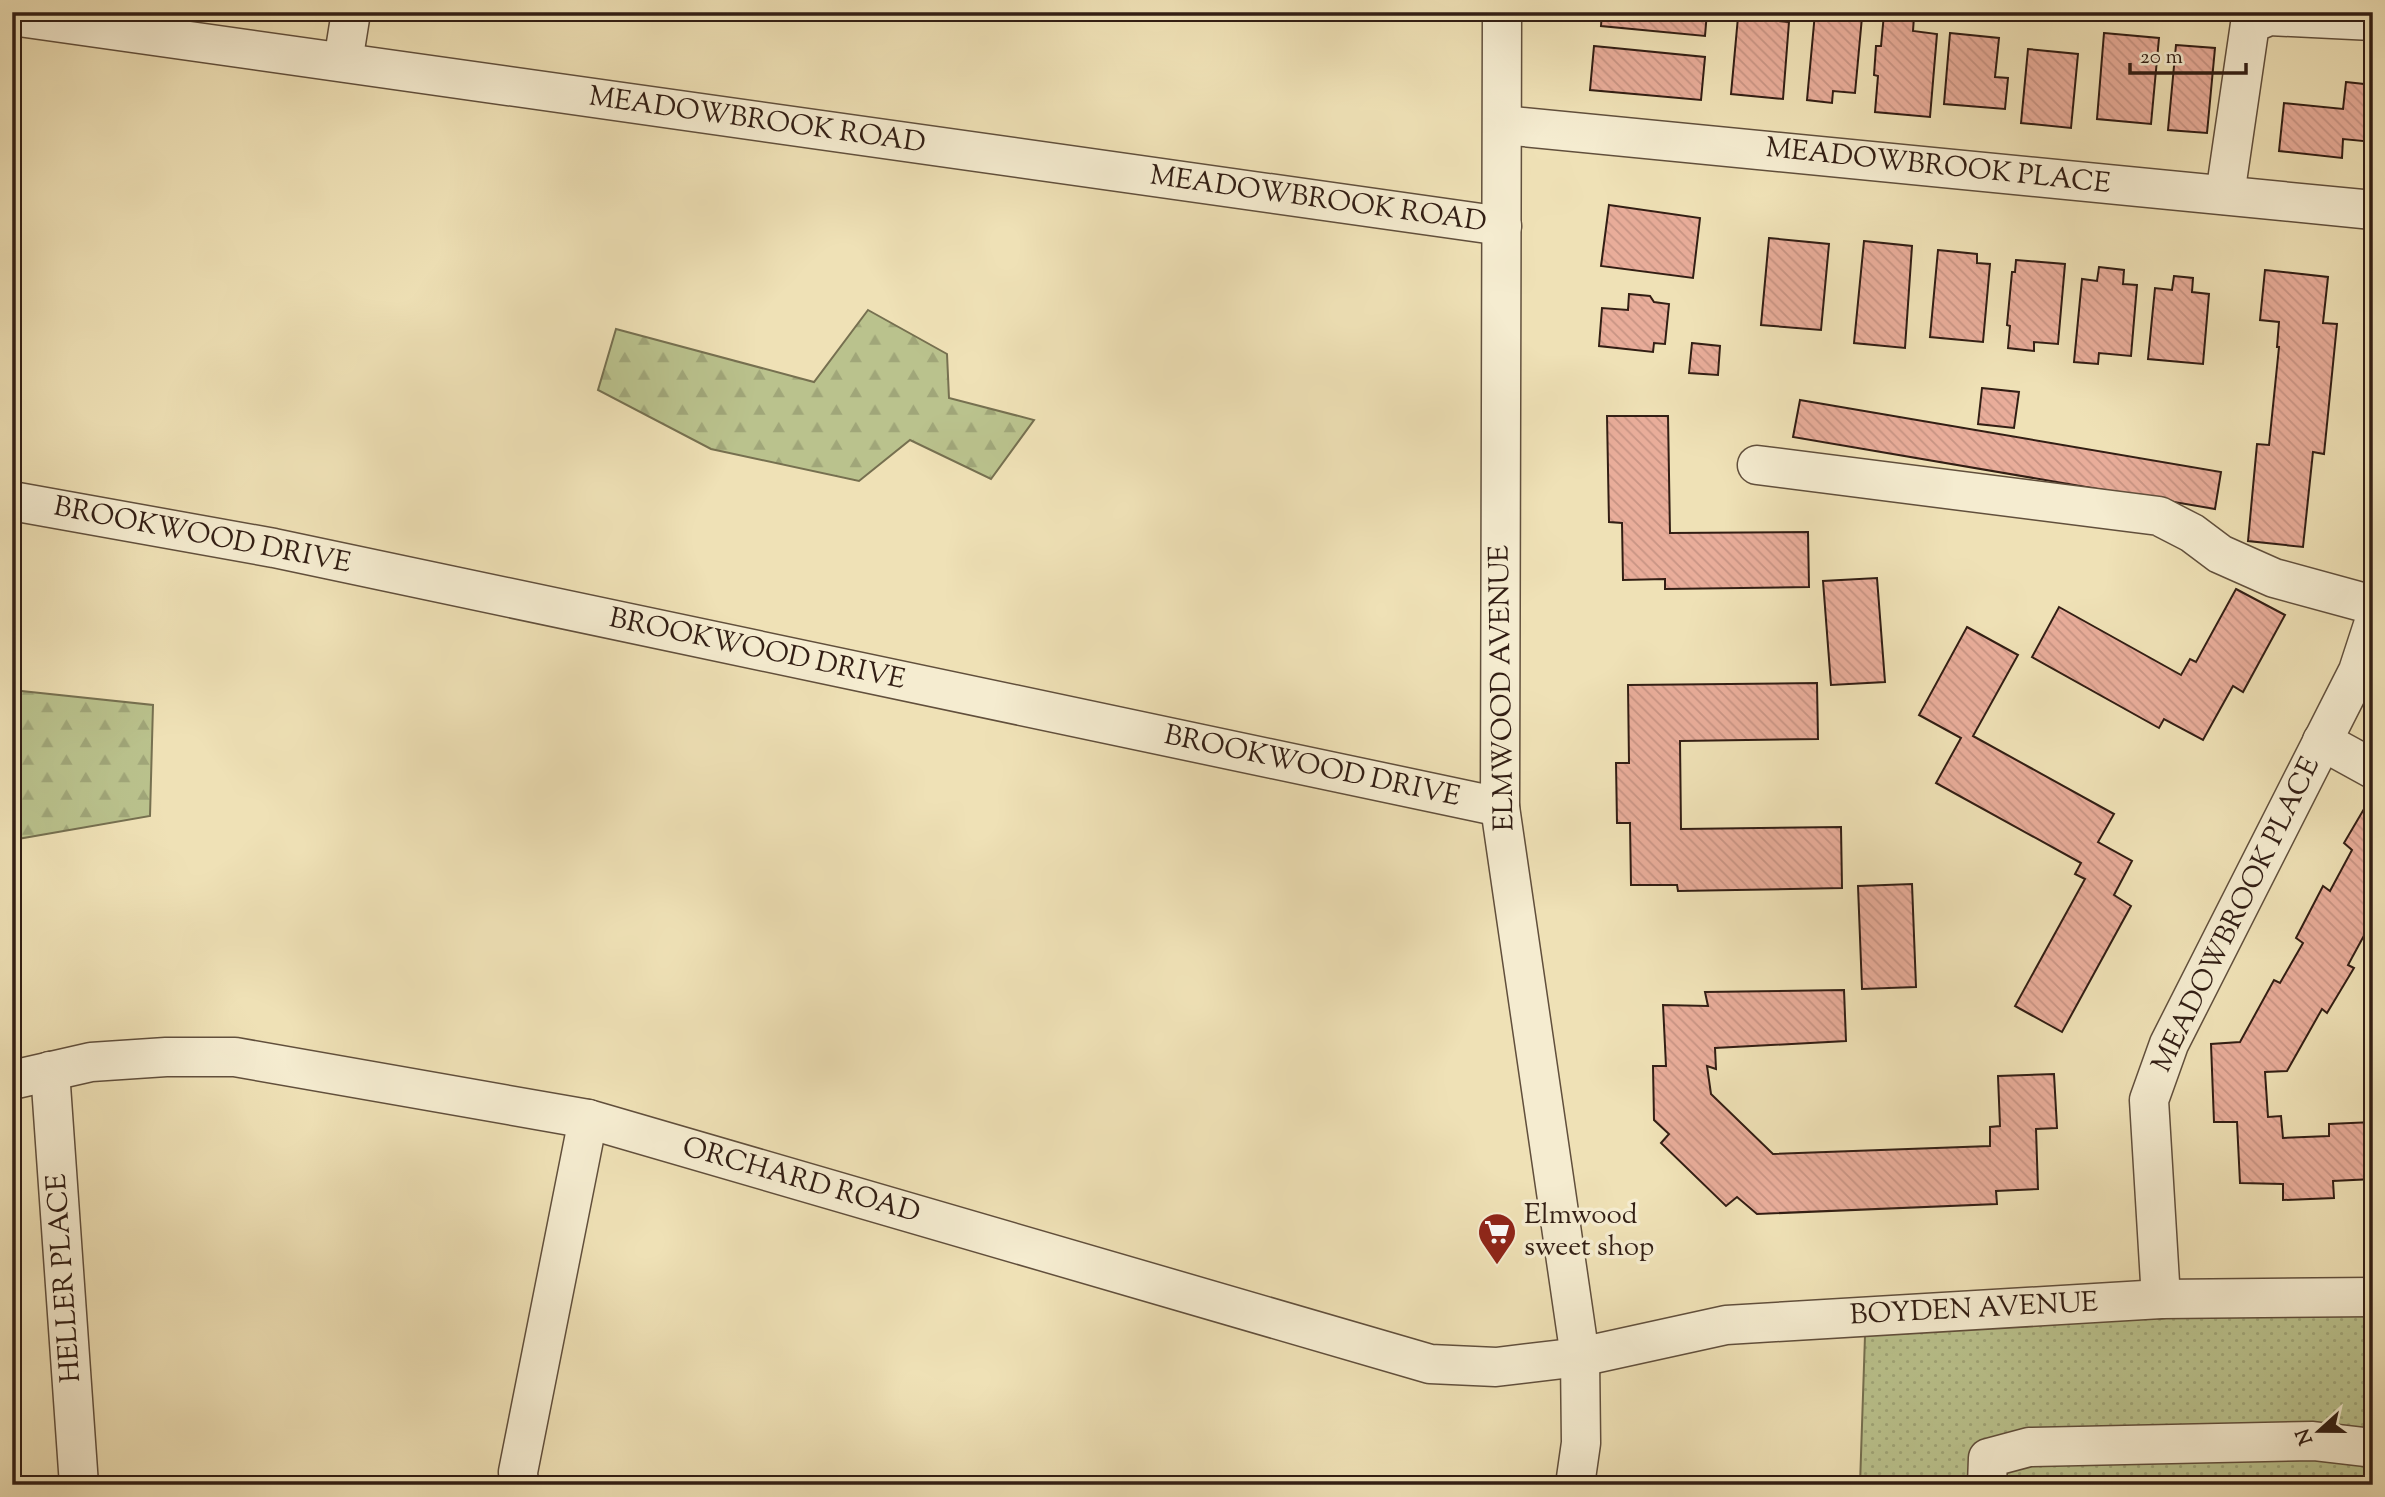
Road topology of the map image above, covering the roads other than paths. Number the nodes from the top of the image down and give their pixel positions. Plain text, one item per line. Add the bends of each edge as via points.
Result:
1 (351, 12) edge
2 (1502, 12) edge
3 (12, 16) edge
4 (2373, 21) edge
5 (343, 62) junction
6 (1503, 125) junction
7 (2225, 195) junction
8 (2373, 210) edge
9 (1502, 226) junction
10 (1757, 465) dead end
11 (12, 501) edge
12 (2373, 605) edge
13 (2373, 625) edge
14 (2322, 741) junction
15 (2373, 769) edge
16 (1500, 807) junction
17 (50, 1071) junction
18 (12, 1080) edge
19 (588, 1119) junction
20 (2373, 1297) edge
21 (2161, 1299) junction
22 (1580, 1357) junction
23 (2373, 1448) edge
24 (79, 1485) edge
25 (519, 1485) edge
26 (1576, 1485) edge
27 (1987, 1485) edge

1 - 5 street
2 - 6 street, ELMWOOD AVENUE
3 - 5 street, MEADOWBROOK ROAD
4 - 7 street via 2269,16 2250,24
5 - 9 street, MEADOWBROOK ROAD
6 - 7 street, MEADOWBROOK PLACE
6 - 9 street, ELMWOOD AVENUE
7 - 8 street, MEADOWBROOK PLACE
9 - 16 street, ELMWOOD AVENUE
10 - 12 street via 2159,516 2220,554 2274,578
11 - 16 street, BROOKWOOD DRIVE via 274,548
13 - 14 street, MEADOWBROOK PLACE via 2358,671
14 - 15 street
14 - 21 street, MEADOWBROOK PLACE via 2169,1044 2149,1100
16 - 22 street, ELMWOOD AVENUE
17 - 18 street, ORCHARD ROAD
17 - 19 street, ORCHARD ROAD via 91,1062 235,1057
17 - 24 street, HELLER PLACE
19 - 22 street, ORCHARD ROAD via 1430,1364 1496,1367
19 - 25 street
20 - 21 street, BOYDEN AVENUE
21 - 22 street, BOYDEN AVENUE via 1726,1325
22 - 26 street, ELMWOOD AVENUE via 1581,1443
23 - 27 street via 2313,1441 2029,1447 1988,1458

